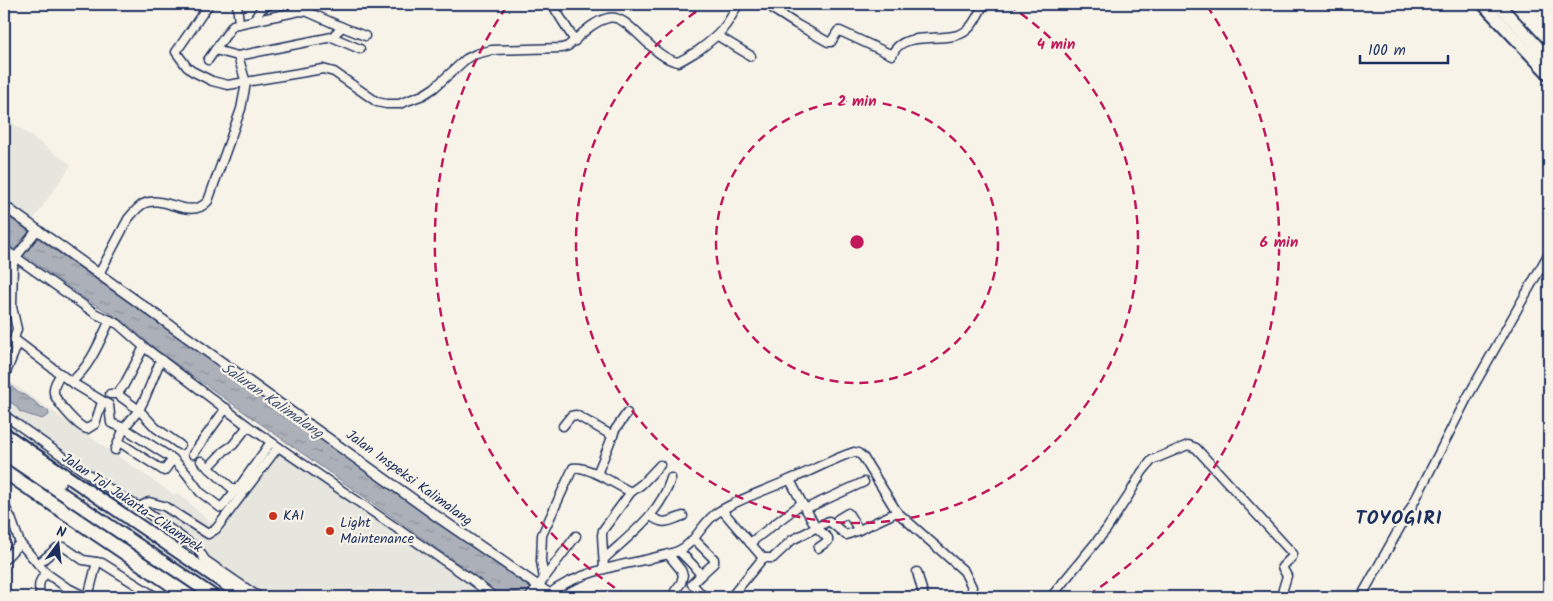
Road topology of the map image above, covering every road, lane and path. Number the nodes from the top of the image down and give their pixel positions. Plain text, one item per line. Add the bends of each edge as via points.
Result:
1 (209, 4) edge
2 (237, 4) edge
3 (270, 4) edge
4 (552, 4) edge
5 (738, 4) edge
6 (772, 4) edge
7 (984, 4) edge
8 (1484, 4) edge
9 (1498, 4) edge
10 (254, 20) junction
11 (1506, 21) junction
12 (239, 23) junction
13 (342, 27) junction
14 (365, 36) dead end
15 (718, 36) junction
16 (332, 37) junction
17 (575, 41) junction
18 (360, 49) dead end
19 (215, 50) junction
20 (238, 56) junction
21 (751, 56) dead end
22 (1549, 59) edge
23 (208, 60) dead end
24 (1549, 74) edge
25 (246, 83) junction
26 (4, 206) edge
27 (35, 231) junction
28 (4, 249) edge
29 (1549, 252) edge
30 (17, 256) junction
31 (13, 267) junction
32 (4, 272) edge
33 (99, 274) junction
34 (4, 303) edge
35 (12, 307) junction
36 (110, 320) junction
37 (16, 341) junction
38 (144, 348) junction
39 (4, 351) edge
40 (161, 359) junction
41 (61, 374) junction
42 (5, 376) dead end
43 (71, 382) junction
44 (104, 403) junction
45 (226, 408) junction
46 (139, 410) junction
47 (627, 413) dead end
48 (4, 415) edge
49 (248, 426) junction
50 (563, 426) dead end
51 (124, 428) junction
52 (4, 433) edge
53 (613, 436) junction
54 (172, 441) junction
55 (4, 443) edge
56 (275, 444) junction
57 (180, 445) dead end
58 (164, 453) junction
59 (4, 454) edge
60 (193, 454) dead end
61 (173, 459) junction
62 (201, 461) dead end
63 (4, 463) edge
64 (660, 465) dead end
65 (208, 468) junction
66 (598, 474) junction
67 (672, 478) dead end
68 (790, 480) junction
69 (864, 482) dead end
70 (235, 491) junction
71 (631, 492) junction
72 (4, 505) edge
73 (804, 506) junction
74 (139, 507) junction
75 (722, 510) junction
76 (897, 512) junction
77 (651, 516) junction
78 (683, 516) dead end
79 (838, 519) dead end
80 (816, 527) junction
81 (860, 530) junction
82 (576, 536) dead end
83 (694, 539) junction
84 (20, 543) junction
85 (750, 543) junction
86 (818, 548) dead end
87 (679, 551) junction
88 (668, 554) junction
89 (763, 558) junction
90 (604, 559) junction
91 (4, 560) edge
92 (97, 562) junction
93 (38, 564) junction
94 (604, 569) junction
95 (917, 572) dead end
96 (46, 573) junction
97 (701, 575) junction
98 (539, 585) junction
99 (1283, 589) dead end
100 (41, 596) edge
101 (552, 596) edge
102 (87, 597) edge
103 (156, 597) edge
104 (203, 597) edge
105 (215, 597) edge
106 (233, 597) edge
107 (244, 597) edge
108 (259, 597) edge
109 (494, 597) edge
110 (530, 597) edge
111 (677, 597) edge
112 (704, 597) edge
113 (731, 597) edge
114 (924, 597) edge
115 (968, 597) edge
116 (1051, 597) edge
117 (1361, 597) edge

1 - 25 street via 176,52 187,67 202,77 220,84
2 - 12 street
3 - 10 street via 261,9
4 - 17 street
5 - 15 street
6 - 7 street via 774,10 828,42 840,31 892,55 903,43 960,34 967,30
8 - 11 highway
9 - 11 highway
10 - 12 street
10 - 13 street via 304,10
11 - 22 highway
11 - 24 highway
12 - 19 street via 232,26
13 - 14 street
13 - 16 street
15 - 17 street via 678,62 659,54 631,27 616,18 610,17 594,24
15 - 21 street
16 - 18 street
16 - 20 street
17 - 25 street via 562,48 492,50 476,54 434,88 398,104 377,102 323,69
19 - 20 street
19 - 23 street
20 - 25 street
25 - 33 street via 208,201 194,209 162,202 143,204 128,218
26 - 27 main road, Jalan Inspeksi Kalimalang
27 - 30 street
27 - 33 main road, Jalan Inspeksi Kalimalang
28 - 30 street
29 - 117 street
30 - 31 street
30 - 36 street via 96,314
31 - 32 street
31 - 35 street
33 - 98 main road, Jalan Inspeksi Kalimalang via 435,515
34 - 35 street
35 - 37 street via 17,325
36 - 38 street
36 - 43 street via 90,360
37 - 39 street
37 - 41 street
37 - 42 street
38 - 40 street
38 - 46 street via 124,385 114,394
40 - 45 street
40 - 46 street
41 - 43 street
41 - 44 street via 54,388 56,398 80,427 87,429 95,424
43 - 44 street
44 - 51 street via 110,409 110,422
45 - 49 street
45 - 60 street
46 - 51 street
46 - 54 street
47 - 53 street
48 - 74 street
49 - 56 street
49 - 65 street via 233,446
50 - 53 street via 576,415
51 - 58 street
51 - 61 street via 117,446 164,471
52 - 107 highway, Jalan Tol Jakarta–Cikampek
53 - 66 street
54 - 57 street
54 - 58 street
55 - 106 highway
56 - 70 street
56 - 74 street via 216,529 208,534 164,506 149,502
56 - 109 street
58 - 61 street
59 - 105 highway
61 - 70 street via 200,492 221,508
62 - 65 street
63 - 104 highway
64 - 71 street
65 - 70 street
66 - 71 street
66 - 98 street via 576,467 571,470 542,535
67 - 77 street
68 - 73 street
68 - 75 street
68 - 76 street via 858,452
69 - 73 street
71 - 90 street via 603,530
72 - 84 street
73 - 80 street
73 - 85 street
74 - 108 street via 198,549 205,560
75 - 83 street via 705,524
75 - 85 street
76 - 81 street
76 - 115 street via 964,571 972,587
77 - 78 street via 663,522
77 - 90 street
79 - 81 street via 848,513
80 - 81 street via 830,521 846,535
80 - 86 street via 828,538
80 - 89 street via 792,540 773,558
82 - 98 street
83 - 87 street
83 - 97 street via 714,560
84 - 91 street
84 - 93 street
85 - 89 street
87 - 88 street
87 - 97 street
88 - 94 street
88 - 111 street via 684,575 675,591
89 - 113 street
90 - 94 street
92 - 93 street via 83,560 60,547
92 - 102 street
92 - 103 street
93 - 96 street
94 - 101 street via 559,586
95 - 114 street
96 - 100 street via 38,582
96 - 102 street
97 - 112 street via 692,584
98 - 101 main road, Jalan Inspeksi Kalimalang
98 - 110 street
99 - 116 street via 1287,576 1282,567 1293,554 1196,448 1188,445 1152,460 1106,530

